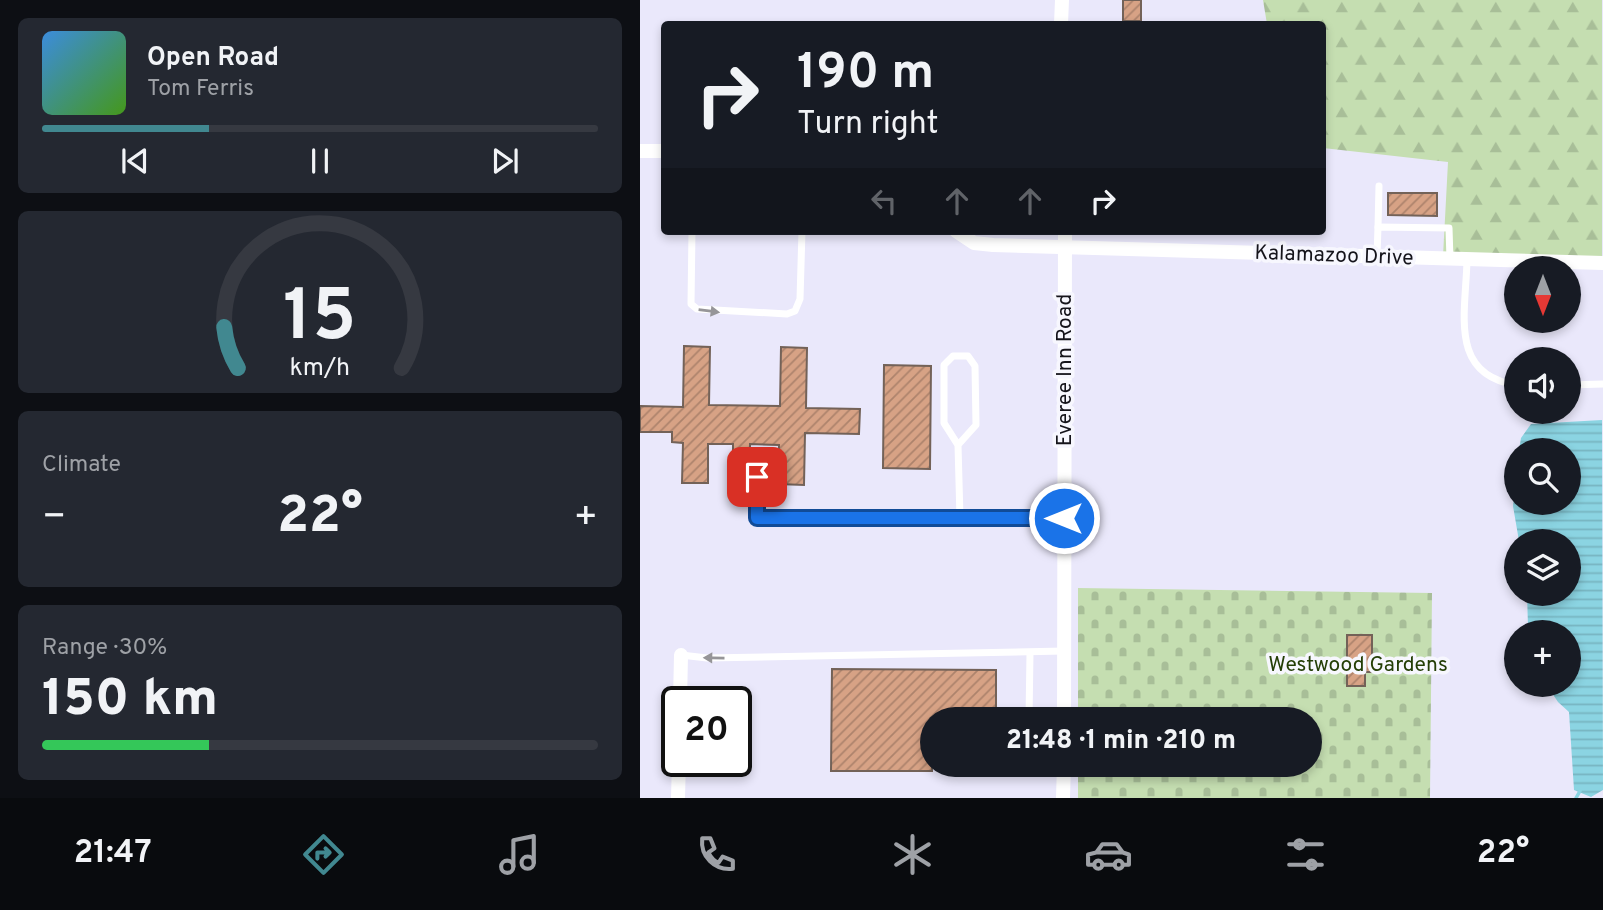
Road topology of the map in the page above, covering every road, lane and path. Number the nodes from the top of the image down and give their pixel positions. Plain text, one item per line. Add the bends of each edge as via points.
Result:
1 (1062, 0) edge
2 (1061, 21) edge
3 (640, 151) edge
4 (661, 151) edge
5 (1379, 186) dead end
6 (1378, 227) junction
7 (692, 235) edge
8 (802, 235) edge
9 (962, 235) edge
10 (1065, 235) edge
11 (1065, 247) junction
12 (1377, 257) junction
13 (1450, 259) junction
14 (1467, 260) junction
15 (1602, 263) edge
16 (1602, 383) edge
17 (1504, 384) edge
18 (1581, 384) edge
19 (958, 445) junction
20 (757, 477) dead end
21 (960, 518) junction
22 (1064, 518) junction
23 (1064, 651) junction
24 (1030, 653) junction
25 (681, 655) joint
26 (680, 686) edge
27 (1029, 707) edge
28 (1064, 707) edge
29 (679, 777) edge
30 (1064, 777) edge
31 (678, 798) edge
32 (1063, 798) edge

1 - 2 street
3 - 4 street
5 - 6 lane
6 - 12 lane
6 - 13 lane via 1449,228
7 -> 8 lane via 691,304 697,309 787,314 795,311 800,299
9 - 11 street, Kalamazoo Drive via 974,243
10 - 11 street, Everee Inn Road
11 - 12 street, Kalamazoo Drive
11 - 22 street, Everee Inn Road
12 - 13 street, Kalamazoo Drive
13 - 14 street, Kalamazoo Drive
14 - 15 street, Kalamazoo Drive
14 - 17 lane via 1466,347 1478,371
16 - 18 lane
19 - 19 lane via 944,423 944,365 953,356 968,356 975,366 976,425
19 - 21 lane
20 - 21 lane via 757,518
21 - 22 lane
22 - 23 street, Everee Inn Road
23 - 24 lane
23 - 28 street, Everee Inn Road
24 -> 25 lane
24 - 27 lane
25 - 26 street
29 - 31 street
30 - 32 street

